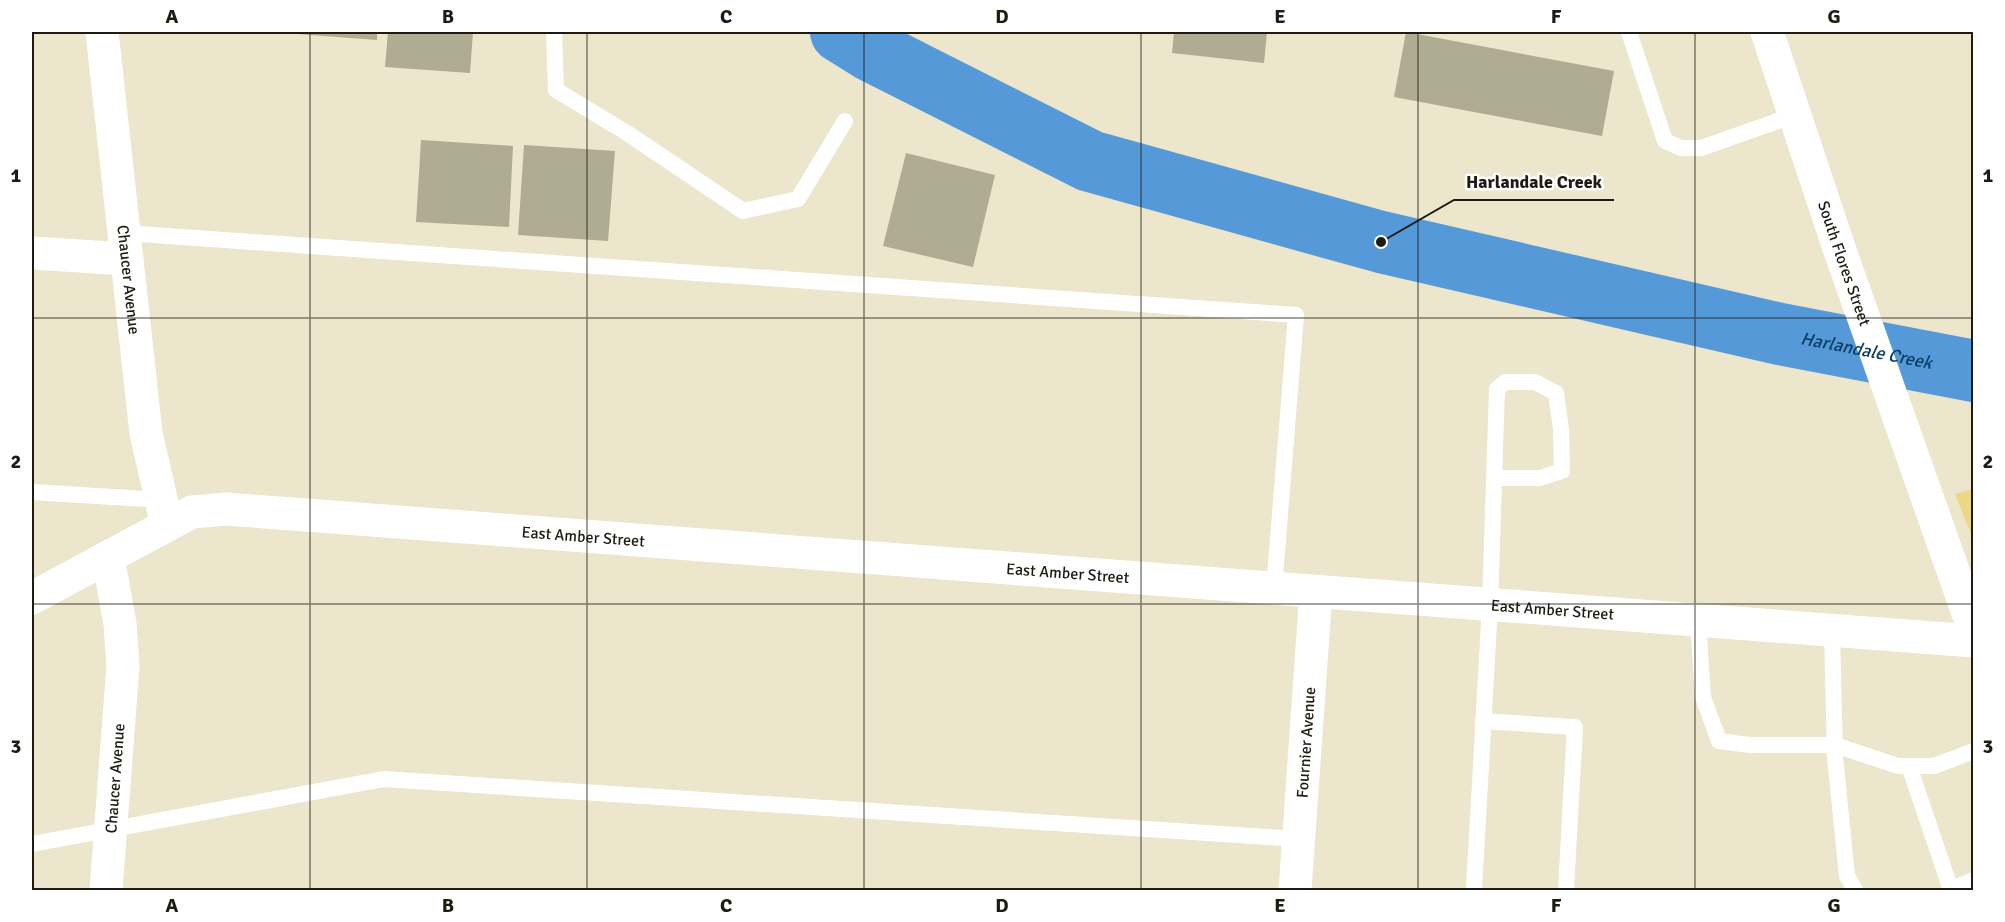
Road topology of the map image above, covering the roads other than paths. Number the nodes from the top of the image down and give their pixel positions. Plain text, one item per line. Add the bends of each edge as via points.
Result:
1 (102, 32) edge
2 (554, 32) edge
3 (1629, 32) edge
4 (1767, 32) edge
5 (1795, 115) junction
6 (846, 121) dead end
7 (125, 246) junction
8 (32, 253) edge
9 (1494, 478) junction
10 (32, 492) edge
11 (164, 512) junction
12 (108, 557) junction
13 (1274, 589) junction
14 (1316, 592) junction
15 (32, 598) edge
16 (1490, 605) junction
17 (1698, 621) junction
18 (1974, 630) edge
19 (1832, 631) junction
20 (1974, 641) edge
21 (1483, 721) junction
22 (1835, 745) junction
23 (1974, 751) edge
24 (1909, 766) junction
25 (111, 828) junction
26 (1298, 839) junction
27 (32, 844) edge
28 (1974, 880) edge
29 (1950, 890) edge
30 (106, 891) edge
31 (1294, 891) edge
32 (1473, 891) edge
33 (1566, 891) edge
34 (1855, 891) edge

1 - 7 street, Chaucer Avenue
2 - 6 lane via 556,90 743,211 798,199
3 - 5 lane via 1665,141 1681,148 1701,148
4 - 5 street, South Flores Street
5 - 18 street, South Flores Street
7 - 8 street
7 - 11 street, Chaucer Avenue via 146,433
7 - 13 lane via 1296,315
9 - 9 lane via 1540,478 1562,471 1556,393 1535,382 1505,382 1497,389
9 - 16 lane
10 - 11 lane
11 - 12 street, East Amber Street
11 - 13 street, East Amber Street via 226,509
12 - 15 street
12 - 25 street, Chaucer Avenue via 123,666
13 - 14 street, East Amber Street
14 - 16 street, East Amber Street
14 - 26 street, Fournier Avenue
16 - 17 street, East Amber Street
16 - 21 lane
17 - 19 street, East Amber Street
17 - 22 lane via 1703,697 1719,741
19 - 20 street, East Amber Street
19 - 22 lane
21 - 32 lane
21 - 33 lane via 1575,727
22 - 24 lane via 1898,766
22 - 34 lane via 1848,876
23 - 24 lane via 1934,766
24 - 29 lane
25 - 26 lane via 384,779
25 - 27 lane
25 - 30 street, Chaucer Avenue
26 - 31 street, Fournier Avenue
28 - 29 lane

